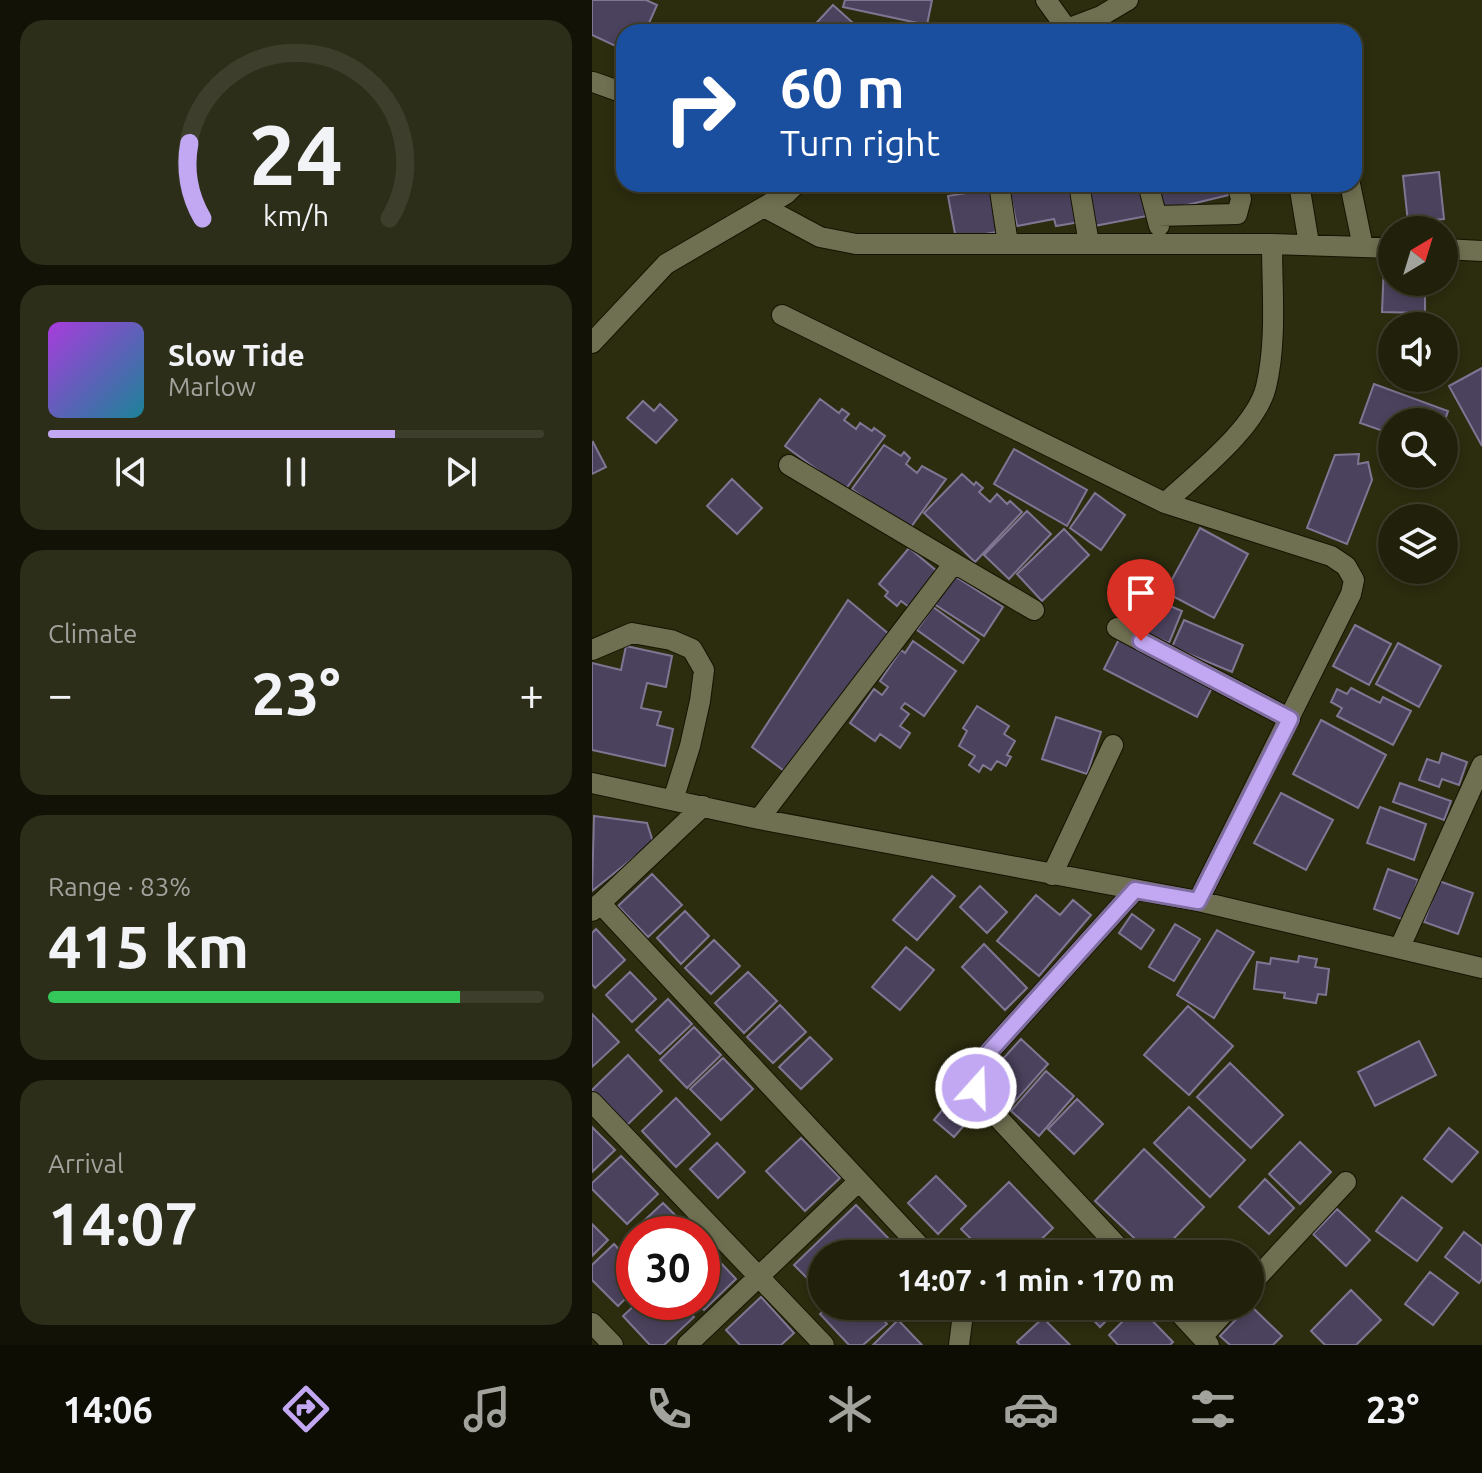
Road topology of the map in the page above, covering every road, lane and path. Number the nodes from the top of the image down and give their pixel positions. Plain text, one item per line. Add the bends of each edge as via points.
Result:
1 (1046, 0) edge
2 (1128, 0) edge
3 (1060, 24) edge
4 (1104, 24) edge
5 (592, 87) edge
6 (616, 92) edge
7 (788, 192) edge
8 (1000, 192) edge
9 (1080, 192) edge
10 (1150, 192) edge
11 (1239, 192) edge
12 (1300, 192) edge
13 (1352, 192) edge
14 (764, 207) junction
15 (1157, 216) junction
16 (1008, 244) junction
17 (1089, 244) junction
18 (1163, 244) junction
19 (1272, 244) junction
20 (1309, 244) junction
21 (1363, 247) junction
22 (1378, 248) edge
23 (1458, 250) edge
24 (1482, 251) edge
25 (782, 315) dead end
26 (592, 343) edge
27 (789, 465) dead end
28 (1165, 503) junction
29 (954, 563) junction
30 (1034, 610) dead end
31 (1117, 628) dead end
32 (592, 650) edge
33 (1290, 719) junction
34 (1113, 745) dead end
35 (1482, 765) edge
36 (592, 783) edge
37 (673, 800) junction
38 (703, 806) junction
39 (759, 819) junction
40 (1052, 875) junction
41 (1135, 890) junction
42 (1198, 901) junction
43 (596, 907) edge
44 (1400, 947) junction
45 (1482, 968) edge
46 (592, 1102) edge
47 (859, 1181) junction
48 (1346, 1182) dead end
49 (914, 1240) edge
50 (1112, 1240) edge
51 (1264, 1270) edge
52 (758, 1276) junction
53 (962, 1320) edge
54 (1186, 1320) edge
55 (1220, 1320) edge
56 (592, 1323) edge
57 (1206, 1341) edge
58 (613, 1345) edge
59 (687, 1345) edge
60 (824, 1345) edge
61 (959, 1345) edge

1 - 3 street
2 - 4 street
5 - 6 street
7 - 14 street
8 - 16 street
9 - 17 street
10 - 15 street
11 - 15 street via 1237,214
12 - 20 street
13 - 21 street
14 - 16 street via 820,237 856,244
14 - 26 street via 666,264
15 - 18 street
16 - 17 street
17 - 18 street
18 - 19 street
19 - 20 street
19 - 28 street via 1266,389 1246,424
20 - 21 street
21 - 22 street
23 - 24 street
25 - 28 street
27 - 29 street
28 - 33 street via 1331,556 1346,566 1354,580 1351,594
29 - 30 street
29 - 39 street
31 - 33 street
32 - 37 street via 632,633 692,649 704,670 690,746
33 - 42 street
34 - 40 street
35 - 44 street
36 - 37 street
37 - 38 street
38 - 39 street
38 - 43 street
39 - 40 street
40 - 41 street
41 - 42 street
41 - 50 street via 977,1071 976,1088 988,1107
42 - 44 street
43 - 47 street
44 - 45 street
46 - 52 street
47 - 49 street
47 - 52 street
48 - 51 street
52 - 59 street
52 - 60 street
53 - 61 street
54 - 57 street
55 - 57 street
56 - 58 street

